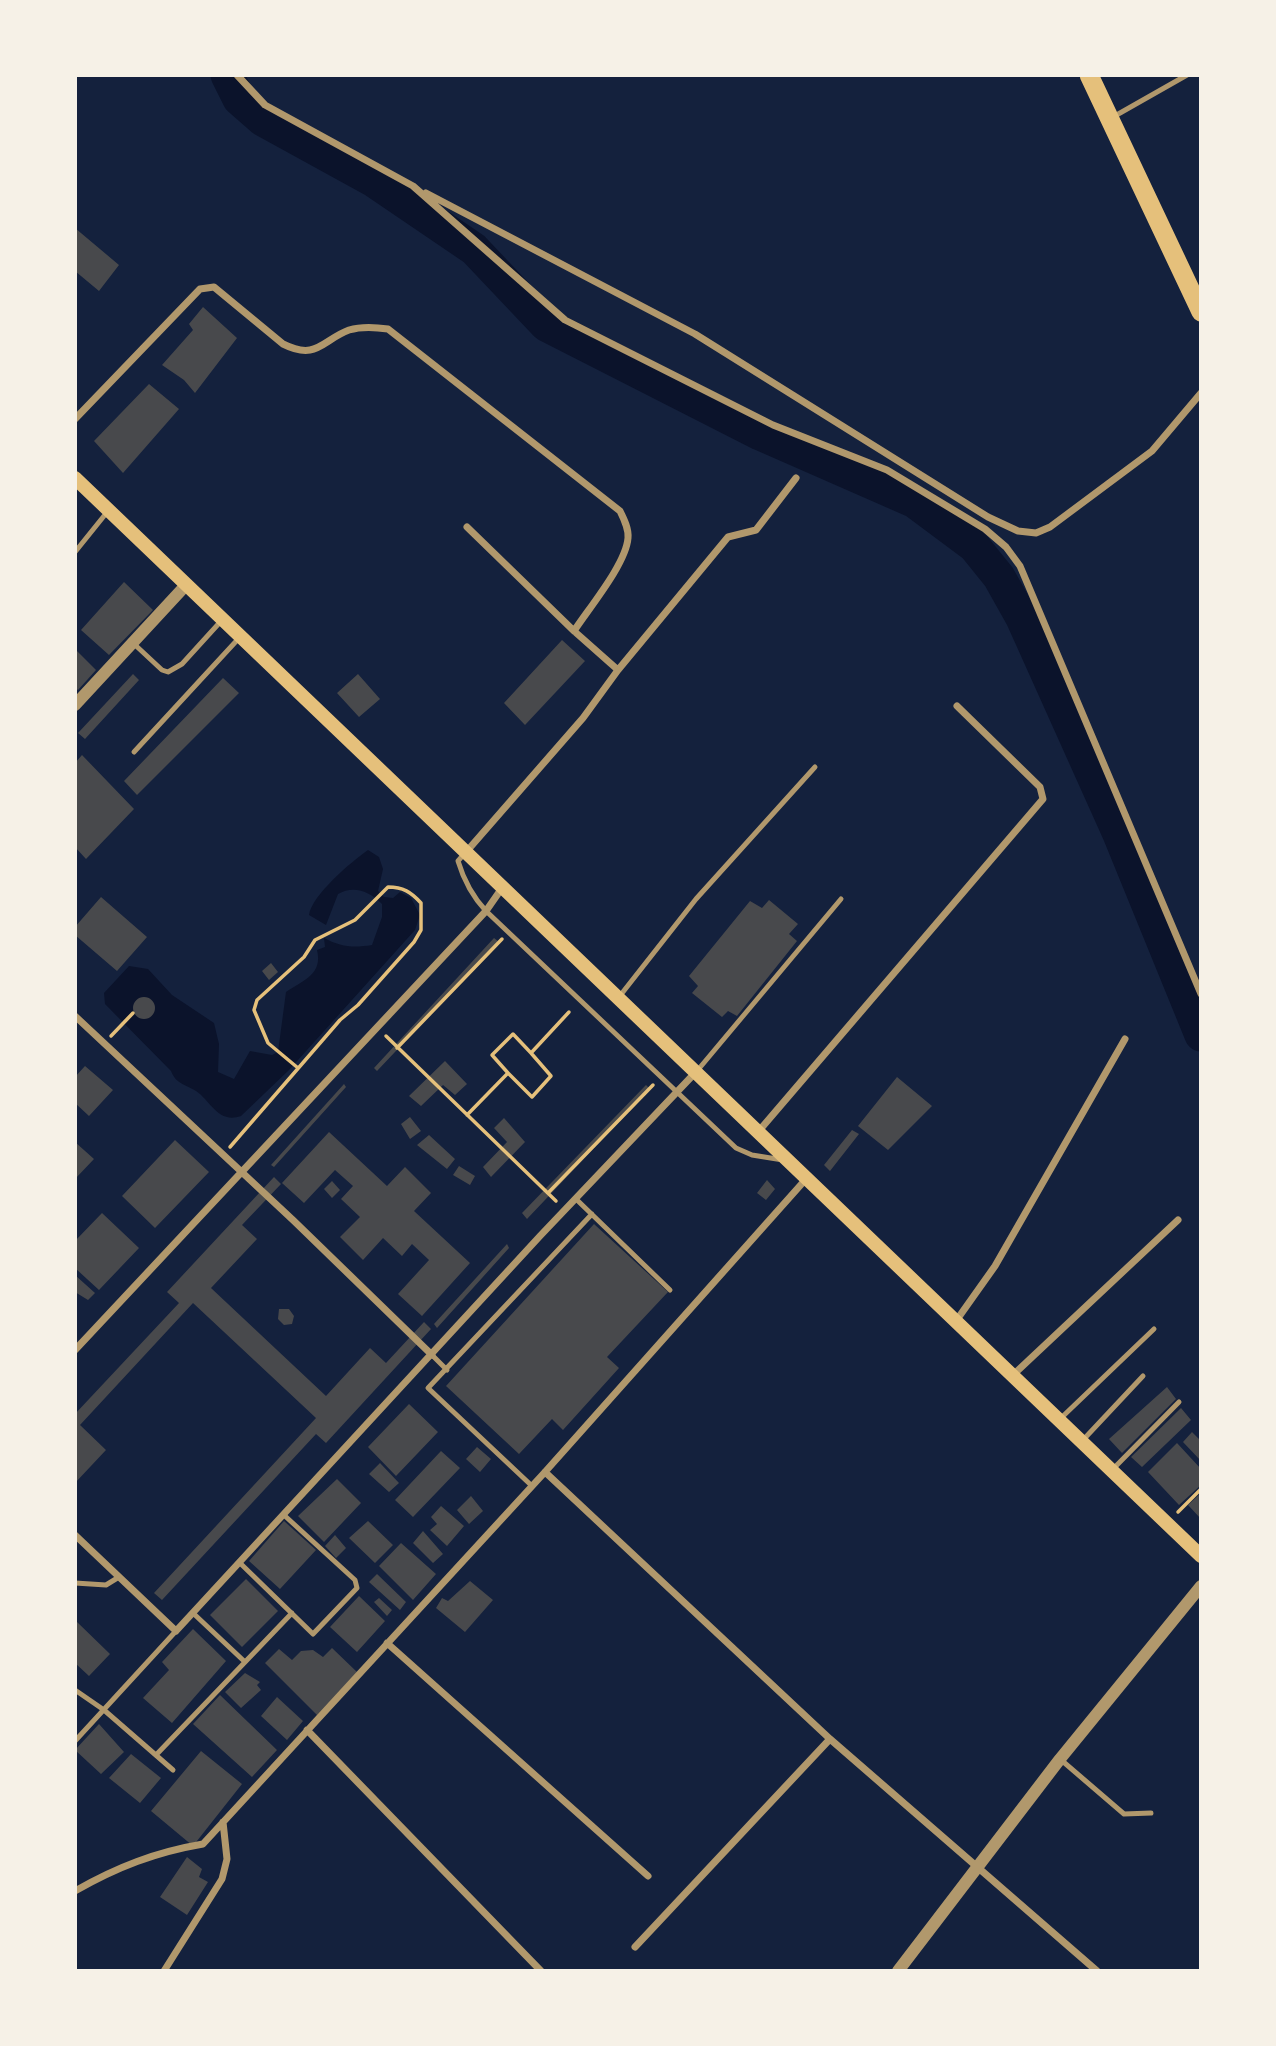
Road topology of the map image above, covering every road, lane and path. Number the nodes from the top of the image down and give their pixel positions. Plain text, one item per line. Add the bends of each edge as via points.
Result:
1 (237, 75) edge
2 (1089, 75) edge
3 (1187, 75) edge
4 (1108, 120) junction
5 (413, 186) junction
6 (1201, 312) edge
7 (1201, 393) edge
8 (75, 419) edge
9 (75, 478) edge
10 (796, 478) dead end
11 (108, 511) junction
12 (467, 527) dead end
13 (75, 552) edge
14 (186, 585) junction
15 (222, 620) junction
16 (574, 631) junction
17 (240, 637) junction
18 (133, 643) junction
19 (618, 670) junction
20 (75, 705) edge
21 (957, 706) dead end
22 (134, 752) dead end
23 (815, 767) dead end
24 (467, 851) junction
25 (502, 888) junction
26 (841, 899) dead end
27 (486, 911) junction
28 (506, 936) dead end
29 (1201, 994) edge
30 (617, 1000) junction
31 (569, 1012) dead end
32 (133, 1013) dead end
33 (75, 1016) edge
34 (377, 1028) junction
35 (113, 1034) dead end
36 (1125, 1039) dead end
37 (397, 1048) junction
38 (531, 1053) junction
39 (298, 1068) junction
40 (508, 1073) junction
41 (694, 1074) junction
42 (659, 1078) dead end
43 (678, 1091) junction
44 (467, 1115) junction
45 (758, 1132) junction
46 (224, 1154) junction
47 (786, 1161) junction
48 (241, 1171) junction
49 (806, 1179) junction
50 (548, 1193) junction
51 (576, 1199) junction
52 (565, 1210) junction
53 (592, 1214) junction
54 (1178, 1220) dead end
55 (670, 1290) dead end
56 (956, 1322) junction
57 (1154, 1329) dead end
58 (75, 1350) edge
59 (432, 1355) junction
60 (447, 1370) junction
61 (1012, 1376) junction
62 (1143, 1376) dead end
63 (1180, 1402) dead end
64 (1059, 1421) junction
65 (1081, 1442) junction
66 (1111, 1471) junction
67 (545, 1472) junction
68 (532, 1486) junction
69 (1201, 1489) edge
70 (285, 1516) junction
71 (1166, 1523) junction
72 (75, 1535) edge
73 (1201, 1556) edge
74 (241, 1564) junction
75 (119, 1577) junction
76 (75, 1583) edge
77 (1201, 1586) edge
78 (292, 1613) junction
79 (194, 1614) junction
80 (176, 1631) junction
81 (387, 1643) junction
82 (245, 1662) junction
83 (75, 1690) edge
84 (104, 1710) junction
85 (307, 1730) junction
86 (830, 1739) junction
87 (75, 1741) edge
88 (156, 1755) junction
89 (1060, 1759) junction
90 (173, 1770) dead end
91 (1151, 1814) dead end
92 (223, 1822) junction
93 (977, 1866) junction
94 (648, 1875) dead end
95 (75, 1891) edge
96 (635, 1947) dead end
97 (164, 1971) edge
98 (541, 1971) edge
99 (898, 1971) edge
100 (1097, 1971) edge

1 - 5 street via 265,105
2 - 4 highway
3 - 4 lane
4 - 6 highway
5 - 7 street via 695,334 988,517 1018,531 1036,533 1070,515 1152,451
5 - 29 street via 565,320 773,425 887,470 985,529 1006,547 1020,566
8 - 16 street via 200,289 214,287 295,350 319,348 349,330 388,329 612,503 623,518 628,539 614,570
9 - 11 main road
10 - 19 street via 756,530 728,537
11 - 13 lane
11 - 14 main road
12 - 16 street
14 - 15 main road
14 - 18 street
15 - 17 main road
15 - 18 lane via 173,671 162,670
16 - 19 street
17 - 22 lane
17 - 24 main road
18 - 20 street
19 - 24 street via 583,718
21 - 45 street via 1040,787 1043,799
23 - 30 lane via 696,900
24 - 25 main road
24 - 27 lane via 458,861 463,878
25 - 27 street
25 - 30 main road
26 - 41 lane
27 - 34 street
27 - 43 lane
28 - 37 path
30 - 41 main road
31 - 38 path
32 - 35 path
33 - 46 street
34 - 37 path
34 - 48 street
36 - 56 street via 995,1266
37 - 44 path
38 - 40 path via 513,1034 492,1055
38 - 40 path via 551,1076 532,1097
39 - 39 path via 414,942 421,930 421,904 411,893 388,887 355,920 315,940 304,957 257,1000 254,1010 268,1043
39 - 46 path
40 - 44 path
41 - 43 street
41 - 45 main road
42 - 50 path
43 - 47 lane via 742,1152
43 - 51 street
44 - 50 path
45 - 47 main road
46 - 48 street
47 - 49 main road
48 - 58 street
48 - 59 street
49 - 56 main road
49 - 67 street
50 - 52 path
51 - 52 street
51 - 53 lane
52 - 59 street
53 - 55 lane
53 - 60 lane
54 - 61 street
56 - 61 main road
57 - 64 lane
59 - 60 lane
59 - 70 street
60 - 68 lane via 428,1388
61 - 64 main road
62 - 65 lane
63 - 66 lane
64 - 65 main road
65 - 66 main road
66 - 71 main road
67 - 68 street
67 - 86 street
68 - 81 street
69 - 71 path
70 - 74 street
70 - 78 lane via 357,1584 313,1634
71 - 73 main road
72 - 75 street
74 - 78 lane
74 - 79 street
75 - 76 lane via 106,1586
75 - 80 street
77 - 89 street
78 - 82 lane
79 - 80 street
79 - 82 lane
80 - 84 lane
81 - 85 street
81 - 94 street
82 - 88 lane
83 - 84 lane
84 - 87 lane
84 - 88 lane
85 - 92 street
85 - 98 street
86 - 93 street
86 - 96 street
88 - 90 lane
89 - 91 lane via 1124,1814
89 - 93 street
92 - 95 street via 203,1844 154,1854 108,1871
92 - 97 street via 227,1859 222,1879
93 - 99 street
93 - 100 street

